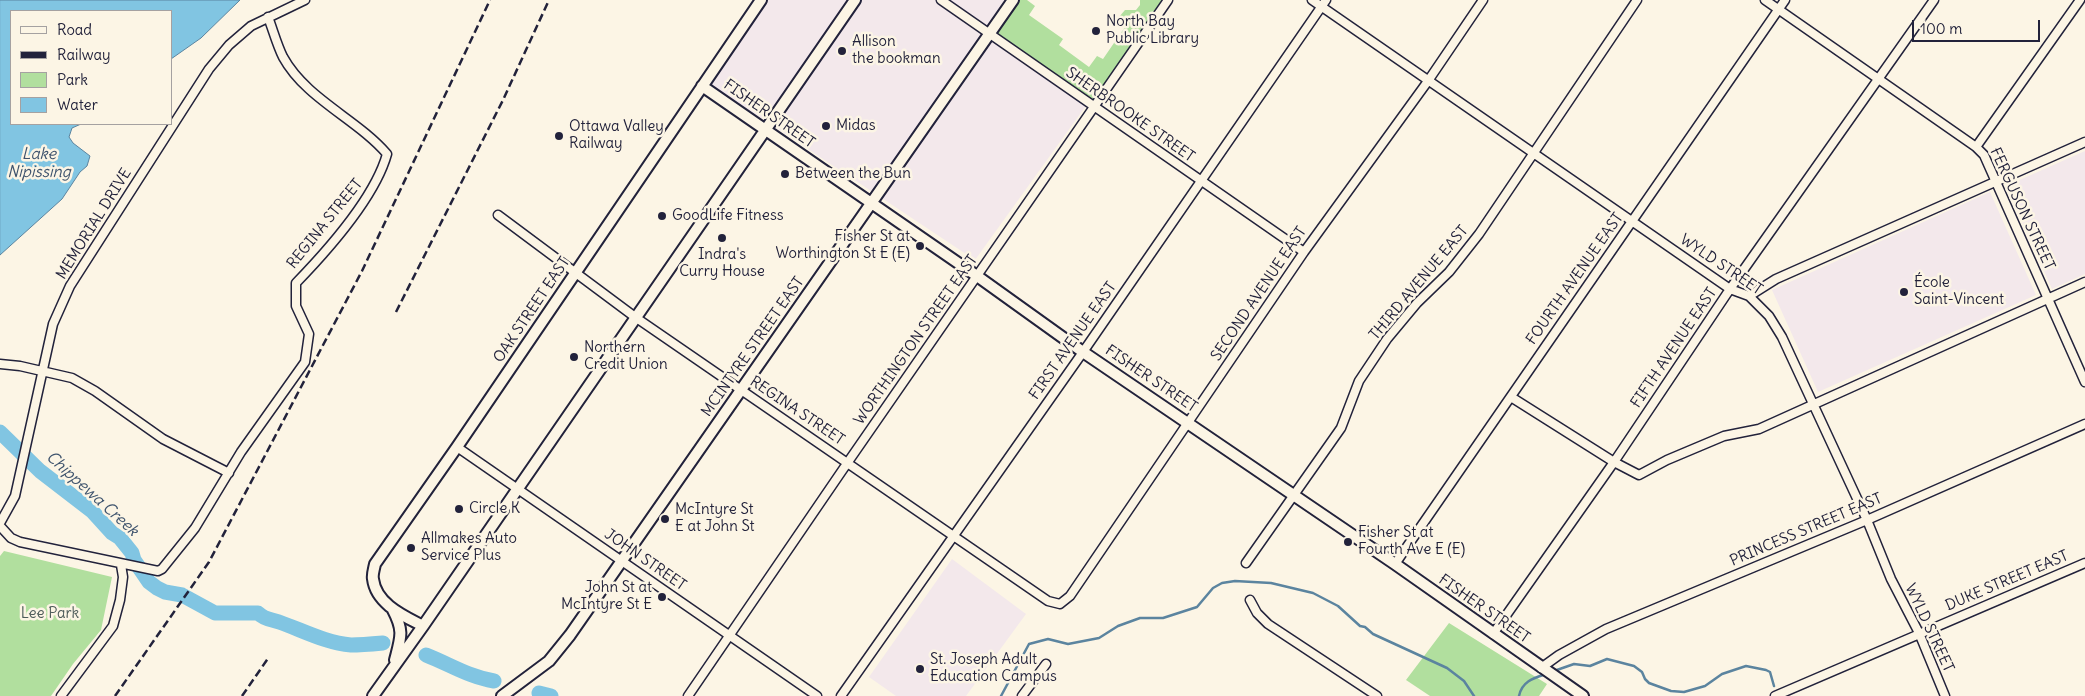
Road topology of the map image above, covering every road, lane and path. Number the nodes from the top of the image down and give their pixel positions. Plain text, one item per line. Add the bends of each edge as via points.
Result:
1 (306, 0) edge
2 (762, 0) edge
3 (854, 0) edge
4 (941, 0) edge
5 (1013, 0) edge
6 (1168, 0) edge
7 (1312, 0) edge
8 (1483, 0) edge
9 (1637, 0) edge
10 (1765, 0) edge
11 (1785, 0) edge
12 (1934, 0) edge
13 (2080, 0) edge
14 (1324, 3) edge
15 (1778, 9) junction
16 (268, 17) junction
17 (990, 33) junction
18 (1879, 79) junction
19 (1428, 81) junction
20 (702, 86) junction
21 (1095, 108) junction
22 (765, 130) junction
23 (2085, 142) edge
24 (1976, 147) junction
25 (1532, 153) junction
26 (1200, 181) junction
27 (1996, 182) junction
28 (870, 202) junction
29 (498, 215) dead end
30 (1632, 221) junction
31 (1304, 252) junction
32 (576, 272) junction
33 (977, 276) junction
34 (2085, 282) edge
35 (1730, 289) junction
36 (1749, 296) junction
37 (2048, 298) junction
38 (635, 318) junction
39 (1083, 352) junction
40 (0, 364) edge
41 (41, 373) junction
42 (2085, 382) edge
43 (741, 390) junction
44 (1511, 397) junction
45 (1814, 403) junction
46 (1188, 422) junction
47 (2085, 424) edge
48 (457, 448) junction
49 (848, 462) junction
50 (1614, 462) junction
51 (229, 474) junction
52 (517, 488) junction
53 (1294, 495) junction
54 (1867, 520) junction
55 (0, 524) edge
56 (953, 535) junction
57 (622, 561) junction
58 (1246, 563) dead end
59 (2085, 563) edge
60 (1395, 564) junction
61 (121, 565) junction
62 (1250, 600) dead end
63 (1060, 604) joint
64 (390, 606) junction
65 (423, 626) junction
66 (1919, 633) junction
67 (1493, 634) junction
68 (730, 636) junction
69 (1046, 664) dead end
70 (392, 668) junction
71 (1544, 670) junction
72 (61, 696) edge
73 (373, 696) edge
74 (502, 696) edge
75 (688, 696) edge
76 (817, 696) edge
77 (841, 696) edge
78 (1022, 696) edge
79 (1376, 696) edge
80 (1583, 696) edge
81 (1775, 696) edge
82 (1945, 696) edge

1 - 16 street, MEMORIAL DRIVE
2 - 20 main road, OAK STREET EAST
3 - 22 main road
4 - 17 street, SHERBROOKE STREET
5 - 17 main road, MCINTYRE STREET EAST
6 - 21 street, WORTHINGTON STREET EAST
7 - 14 street, WYLD STREET
8 - 19 street, SECOND AVENUE EAST
9 - 25 street, THIRD AVENUE EAST
10 - 15 street, FERGUSON STREET
11 - 15 street, FOURTH AVENUE EAST
12 - 18 street, FIFTH AVENUE EAST
13 - 24 street
14 - 19 street, WYLD STREET
14 - 26 street, FIRST AVENUE EAST
15 - 18 street, FERGUSON STREET
15 - 30 street, FOURTH AVENUE EAST
16 - 41 street, MEMORIAL DRIVE via 251,26 229,45 209,69 70,286 53,324
16 - 51 street, REGINA STREET via 284,58 301,80 376,140 387,154 372,190 296,283 296,306 309,334 304,362
17 - 21 street, SHERBROOKE STREET
17 - 28 main road, MCINTYRE STREET EAST
18 - 24 street, FERGUSON STREET
18 - 35 street, FIFTH AVENUE EAST
19 - 25 street, WYLD STREET
19 - 31 street, SECOND AVENUE EAST
20 - 22 main road, FISHER STREET
20 - 32 main road, OAK STREET EAST
21 - 26 street, SHERBROOKE STREET
21 - 33 street, WORTHINGTON STREET EAST
22 - 28 main road, FISHER STREET
22 - 38 main road
23 - 27 street
24 - 27 street, FERGUSON STREET via 1984,155
25 - 30 street, WYLD STREET
25 - 53 street, THIRD AVENUE EAST via 1479,234 1387,339 1359,381 1341,428
26 - 31 street, SHERBROOKE STREET
26 - 39 street, FIRST AVENUE EAST
27 - 36 street via 1776,279
27 - 37 street, FERGUSON STREET
28 - 33 main road, FISHER STREET
28 - 43 main road, MCINTYRE STREET EAST
29 - 32 street, REGINA STREET
30 - 35 street, WYLD STREET
30 - 44 street, FOURTH AVENUE EAST
31 - 46 street, SECOND AVENUE EAST
32 - 38 street, REGINA STREET
32 - 48 main road, OAK STREET EAST
33 - 39 main road, FISHER STREET
33 - 49 street, WORTHINGTON STREET EAST
34 - 37 street
35 - 36 street, WYLD STREET
35 - 50 street, FIFTH AVENUE EAST
36 - 45 street, WYLD STREET via 1769,316 1782,337
37 - 42 street, FERGUSON STREET
37 - 45 street
38 - 43 street, REGINA STREET
38 - 52 main road
39 - 46 main road, FISHER STREET
39 - 56 street, FIRST AVENUE EAST
40 - 41 street
41 - 51 street via 72,378 162,439
41 - 55 street, MEMORIAL DRIVE via 15,496
43 - 49 street, REGINA STREET
43 - 57 main road, MCINTYRE STREET EAST
44 - 50 street
44 - 60 street, FOURTH AVENUE EAST
45 - 50 street via 1759,429 1724,436 1639,475
45 - 54 street, WYLD STREET
46 - 53 main road, FISHER STREET
46 - 63 street, SECOND AVENUE EAST via 1070,596
47 - 54 street, PRINCESS STREET EAST
48 - 52 street, JOHN STREET
48 - 64 main road, OAK STREET EAST via 375,564 372,578 378,595
49 - 56 street, REGINA STREET
49 - 68 street, WORTHINGTON STREET EAST
50 - 67 street, FIFTH AVENUE EAST
51 - 61 street via 166,566 158,571
52 - 57 street, JOHN STREET
52 - 65 main road
53 - 58 street, THIRD AVENUE EAST
53 - 60 main road, FISHER STREET
54 - 66 street, WYLD STREET via 1891,579
54 - 71 street, PRINCESS STREET EAST via 1606,629 1559,655
55 - 61 street via 11,538 20,542
56 - 63 street, REGINA STREET via 1048,601
56 - 77 street, FIRST AVENUE EAST
57 - 68 street, JOHN STREET
57 - 74 main road, MCINTYRE STREET EAST via 549,661
59 - 66 street, DUKE STREET EAST
60 - 67 main road, FISHER STREET
61 - 72 street via 120,600 113,626
62 - 79 street via 1268,624
64 - 65 main road, OAK STREET EAST
64 - 70 main road via 402,634
65 - 70 main road
66 - 81 street, DUKE STREET EAST
66 - 82 street, WYLD STREET
67 - 71 main road, FISHER STREET
68 - 75 street, WORTHINGTON STREET EAST
68 - 76 street, JOHN STREET
69 - 78 street
70 - 73 main road
71 - 80 main road, FISHER STREET

